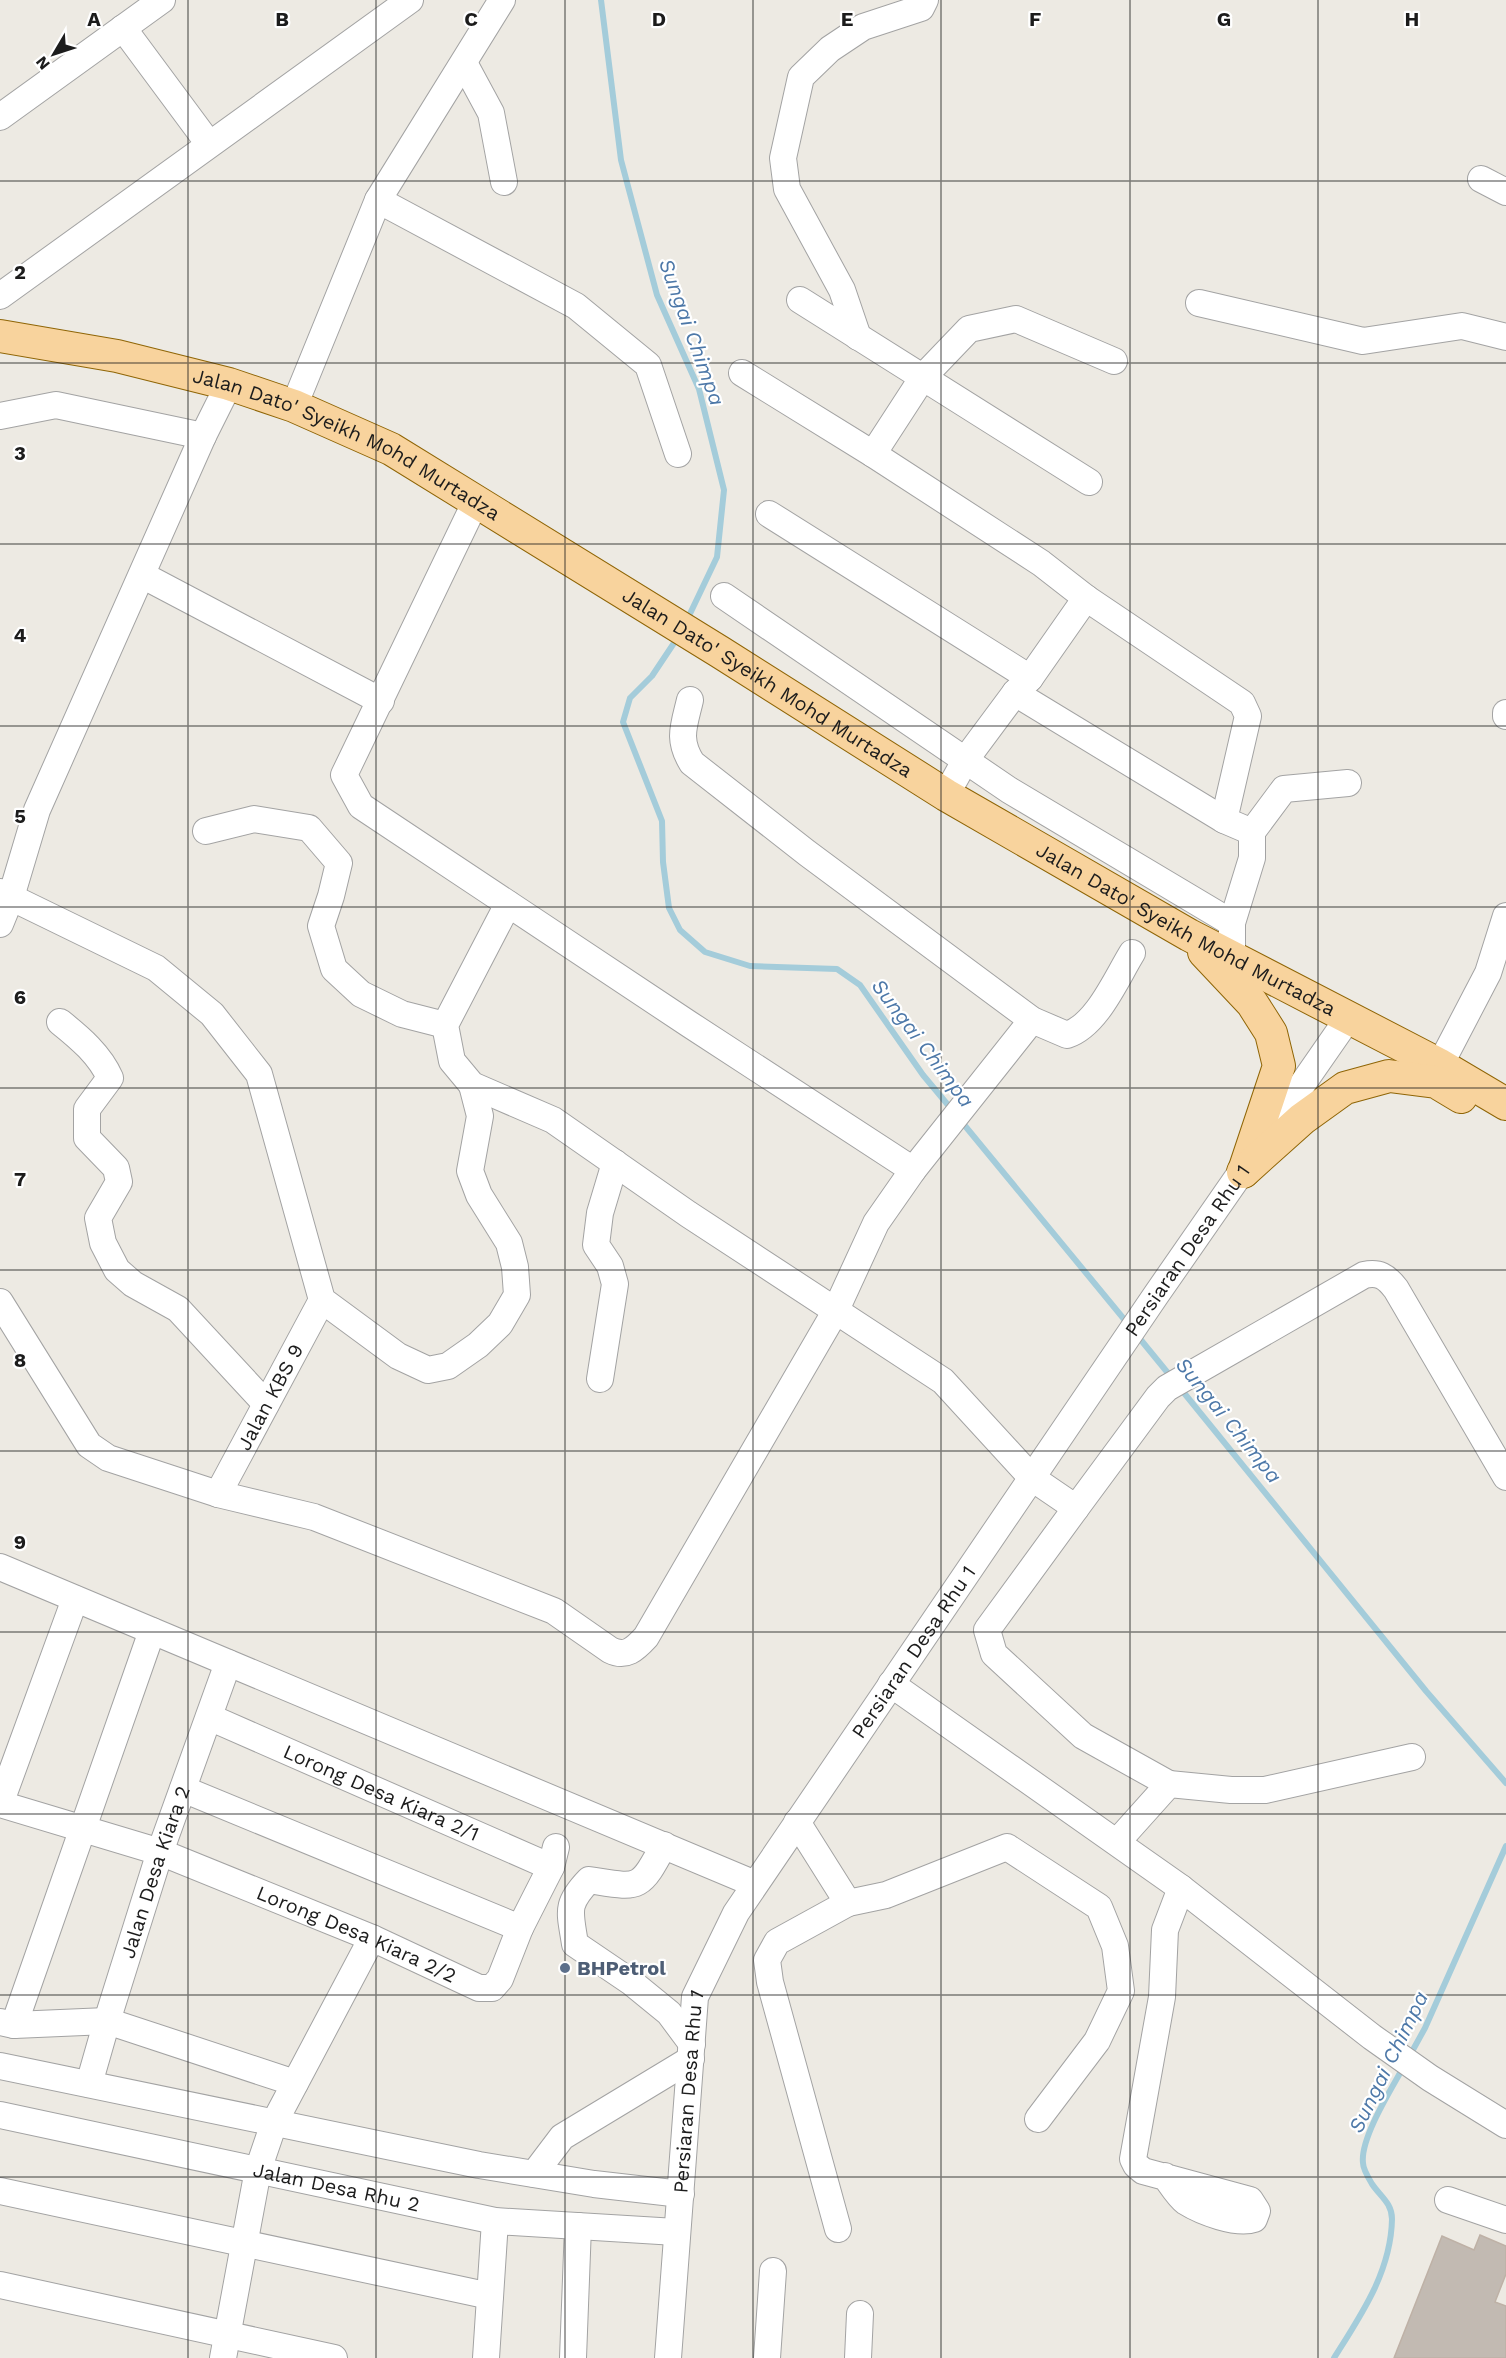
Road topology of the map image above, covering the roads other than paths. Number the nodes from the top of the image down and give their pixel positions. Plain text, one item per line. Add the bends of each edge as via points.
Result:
1 (162, 0) edge
2 (410, 0) edge
3 (502, 0) edge
4 (925, 0) edge
5 (123, 28) junction
6 (464, 63) junction
7 (0, 117) edge
8 (209, 144) junction
9 (1482, 179) dead end
10 (504, 182) dead end
11 (1506, 192) edge
12 (378, 200) junction
13 (0, 296) edge
14 (800, 300) dead end
15 (1199, 303) dead end
16 (0, 336) edge
17 (858, 337) junction
18 (1506, 337) edge
19 (1114, 361) dead end
20 (742, 373) dead end
21 (923, 377) junction
22 (229, 384) junction
23 (294, 406) junction
24 (0, 416) edge
25 (203, 436) junction
26 (678, 454) dead end
27 (873, 454) junction
28 (1089, 482) dead end
29 (476, 501) junction
30 (769, 514) dead end
31 (142, 575) junction
32 (724, 596) dead end
33 (1086, 598) junction
34 (1022, 686) junction
35 (690, 700) dead end
36 (381, 701) junction
37 (966, 759) junction
38 (1348, 783) dead end
39 (946, 795) junction
40 (1224, 820) junction
41 (206, 831) dead end
42 (1252, 832) junction
43 (6, 894) edge
44 (508, 904) junction
45 (1506, 916) edge
46 (1232, 923) junction
47 (0, 924) edge
48 (1189, 935) junction
49 (1132, 953) dead end
50 (1232, 958) junction
51 (1349, 1017) junction
52 (1032, 1020) junction
53 (60, 1022) dead end
54 (445, 1025) junction
55 (1440, 1065) junction
56 (472, 1084) junction
57 (1506, 1104) edge
58 (1506, 1123) edge
59 (615, 1163) junction
60 (913, 1170) junction
61 (1243, 1172) junction
62 (322, 1300) junction
63 (0, 1302) edge
64 (836, 1312) junction
65 (600, 1379) dead end
66 (267, 1404) junction
67 (1506, 1477) edge
68 (1032, 1478) junction
69 (218, 1494) junction
70 (1076, 1508) junction
71 (2, 1575) edge
72 (75, 1599) junction
73 (153, 1631) junction
74 (228, 1663) junction
75 (891, 1684) junction
76 (209, 1717) junction
77 (1412, 1757) dead end
78 (1169, 1784) junction
79 (183, 1789) junction
80 (0, 1804) edge
81 (797, 1822) junction
82 (82, 1829) junction
83 (1117, 1842) junction
84 (664, 1845) junction
85 (160, 1852) junction
86 (755, 1884) junction
87 (1181, 1888) junction
88 (848, 1903) junction
89 (520, 1928) junction
90 (372, 1938) junction
91 (106, 2021) junction
92 (7, 2023) edge
93 (691, 2051) junction
94 (0, 2066) edge
95 (295, 2083) junction
96 (89, 2084) junction
97 (0, 2115) edge
98 (1038, 2119) dead end
99 (274, 2123) junction
100 (1506, 2125) edge
101 (258, 2170) junction
102 (534, 2174) junction
103 (1165, 2176) dead end
104 (0, 2191) edge
105 (681, 2194) junction
106 (1449, 2200) dead end
107 (1506, 2220) edge
108 (495, 2221) junction
109 (578, 2226) junction
110 (838, 2229) dead end
111 (676, 2232) junction
112 (244, 2244) junction
113 (773, 2271) dead end
114 (0, 2285) edge
115 (490, 2296) junction
116 (860, 2314) dead end
117 (225, 2347) edge
118 (334, 2358) edge
119 (486, 2358) edge
120 (573, 2358) edge
121 (668, 2358) edge
122 (767, 2358) edge
123 (858, 2358) edge

1 - 5 street
2 - 8 street
3 - 6 street
4 - 17 street via 921,9 863,27 801,77 783,158 787,189 842,290
5 - 7 street
5 - 8 street
6 - 10 street via 491,113
6 - 12 street
8 - 13 street
9 - 11 street
12 - 23 street
12 - 26 street via 576,306 648,365
14 - 17 street
15 - 18 street via 1363,341 1462,326
16 - 22 main road, Jalan Dato' Syeikh Mohd Murtadza via 117,356
17 - 21 street
19 - 21 street via 1016,320 969,329
20 - 27 street
21 - 27 street
21 - 28 street
22 - 23 main road, Jalan Dato' Syeikh Mohd Murtadza
22 - 25 street
23 - 29 main road, Jalan Dato' Syeikh Mohd Murtadza via 391,449
24 - 25 street via 56,405
25 - 31 street
27 - 33 street via 1041,563
29 - 36 street
29 - 39 main road, Jalan Dato' Syeikh Mohd Murtadza
30 - 34 street
31 - 36 street
31 - 43 street via 37,810
32 - 37 street
33 - 34 street
33 - 40 street via 1242,703 1248,716
34 - 37 street
34 - 40 street
35 - 52 street via 682,732 683,749 692,764
36 - 44 street via 344,775 361,806
37 - 39 street
37 - 46 street via 1009,790
38 - 42 street via 1284,789
39 - 48 main road, Jalan Dato' Syeikh Mohd Murtadza
40 - 42 street
41 - 54 street via 254,819 309,828 339,863 321,926 334,969 361,994 402,1014
42 - 46 street via 1252,858
43 - 47 street
43 - 62 street via 156,968 212,1014 259,1074
44 - 54 street
44 - 60 street
45 - 55 street via 1488,973
46 - 50 street
48 - 50 main road, Jalan Dato' Syeikh Mohd Murtadza
48 - 61 main road via 1252,1003 1271,1033 1279,1066
49 - 52 street via 1092,1019 1079,1031 1068,1035
50 - 51 main road, Jalan Dato' Syeikh Mohd Murtadza
51 - 55 main road, Jalan Dato' Syeikh Mohd Murtadza
51 - 61 street, Persiaran Desa Rhu 1
52 - 60 street
53 - 66 street via 83,1040 110,1078 87,1109 87,1138 116,1168 119,1182 98,1218 103,1244 117,1270 133,1284 178,1309
54 - 56 street via 452,1061
55 - 57 main road, Jalan Dato' Syeikh Mohd Murtadza
56 - 59 street via 554,1120
56 - 62 street via 480,1116 470,1172 479,1195 509,1243 515,1267 517,1295 500,1324 448,1366 428,1370 398,1356
58 - 61 main road via 1436,1082 1389,1076 1345,1088 1302,1119
59 - 64 street
59 - 65 street via 600,1213 596,1245 610,1266 615,1284
60 - 64 street via 876,1223
61 - 68 street, Persiaran Desa Rhu 1
62 - 66 street, Jalan KBS 9
63 - 69 street via 89,1445 108,1458
64 - 68 street via 943,1381
64 - 69 street via 646,1637 627,1654 610,1650 554,1611 314,1517
66 - 69 street, Jalan KBS 9
67 - 70 street via 1396,1289 1376,1273 1364,1275 1167,1388
68 - 70 street
68 - 75 street, Persiaran Desa Rhu 1
70 - 78 street via 987,1630 994,1654 1083,1736
71 - 72 street
72 - 73 street
72 - 80 street
73 - 74 street
73 - 82 street
74 - 76 street, Jalan Desa Kiara 2
74 - 84 street
75 - 81 street, Persiaran Desa Rhu 1
75 - 83 street
76 - 79 street, Jalan Desa Kiara 2
76 - 89 street, Lorong Desa Kiara 2/1 via 554,1857
77 - 78 street via 1265,1790
78 - 83 street
79 - 85 street, Jalan Desa Kiara 2
79 - 89 street
80 - 82 street, Lorong Desa Kiara 2/2
81 - 86 street, Persiaran Desa Rhu 1
81 - 88 street
82 - 85 street, Lorong Desa Kiara 2/2
82 - 92 street
83 - 87 street
84 - 86 street
84 - 93 street via 646,1877 628,1886 589,1881 573,1896 571,1915 575,1944 669,2013
85 - 90 street, Lorong Desa Kiara 2/2
85 - 91 street, Jalan Desa Kiara 2
86 - 93 street, Persiaran Desa Rhu 1 via 736,1912 695,1997
87 - 100 street via 1372,2037
87 - 103 street via 1165,1930 1162,1997 1133,2159 1143,2170
88 - 98 street via 886,1895 1007,1847 1100,1907 1115,1946 1120,1991 1097,2041
88 - 110 street via 777,1942 767,1960
89 - 90 street, Lorong Desa Kiara 2/2 via 500,1979 492,1988 479,1988
90 - 95 street
91 - 92 street
91 - 95 street
91 - 96 street, Jalan Desa Kiara 2
93 - 102 street via 562,2137
93 - 105 street, Persiaran Desa Rhu 1
94 - 96 street
95 - 99 street
96 - 99 street
97 - 101 street, Jalan Desa Rhu 2
99 - 101 street
99 - 102 street
101 - 108 street, Jalan Desa Rhu 2
101 - 112 street
102 - 105 street
104 - 112 street
105 - 111 street, Persiaran Desa Rhu 1
106 - 107 street
108 - 109 street, Jalan Desa Rhu 2
108 - 115 street
109 - 111 street, Jalan Desa Rhu 2
109 - 120 street
111 - 121 street, Persiaran Desa Rhu 1
112 - 115 street
112 - 117 street
113 - 122 street
114 - 117 street
115 - 119 street
116 - 123 street
117 - 118 street

